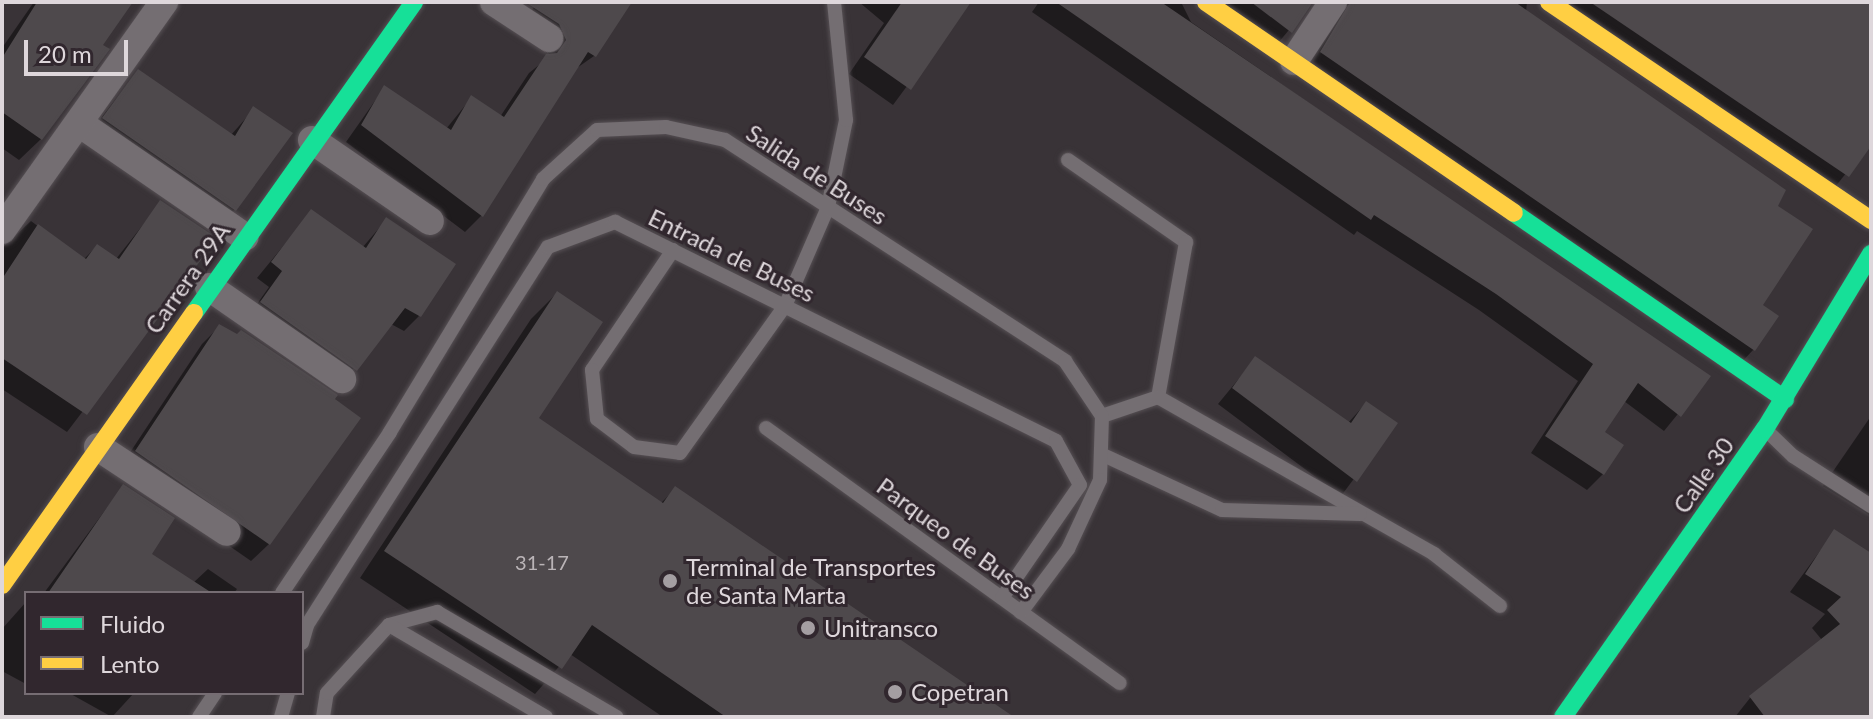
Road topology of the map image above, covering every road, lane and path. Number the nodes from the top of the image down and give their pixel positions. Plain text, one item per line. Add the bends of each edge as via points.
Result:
1 (164, 2) edge
2 (414, 2) edge
3 (494, 2) edge
4 (834, 2) edge
5 (1206, 2) edge
6 (1333, 2) edge
7 (1549, 2) edge
8 (549, 38) dead end
9 (1294, 61) junction
10 (79, 123) junction
11 (312, 140) junction
12 (1068, 160) dead end
13 (828, 207) junction
14 (1871, 220) edge
15 (430, 221) dead end
16 (2, 230) edge
17 (245, 237) junction
18 (673, 250) junction
19 (1871, 254) edge
20 (209, 287) junction
21 (785, 306) junction
22 (342, 379) dead end
23 (1158, 397) junction
24 (1785, 399) junction
25 (1102, 416) junction
26 (766, 428) dead end
27 (1765, 429) junction
28 (98, 447) junction
29 (1101, 454) junction
30 (1871, 506) edge
31 (1364, 514) junction
32 (227, 532) dead end
33 (2, 585) edge
34 (283, 591) edge
35 (1002, 598) junction
36 (1500, 606) dead end
37 (1021, 612) junction
38 (389, 625) junction
39 (304, 636) edge
40 (1120, 683) dead end
41 (214, 695) edge
42 (287, 695) edge
43 (199, 717) edge
44 (281, 717) edge
45 (323, 717) edge
46 (546, 717) edge
47 (617, 717) edge
48 (1563, 717) edge

1 - 10 street
2 - 11 street, Carrera 29A
3 - 8 street
4 - 13 lane via 846,120
5 - 9 street
6 - 9 street
7 - 14 street
9 - 24 street
10 - 16 street
10 - 17 street
11 - 15 street
11 - 17 street, Carrera 29A
12 - 23 lane via 1186,242
13 - 21 lane
13 - 25 lane, Salida de Buses via 1065,361
13 - 34 lane, Salida de Buses via 725,140 666,127 597,130 543,179 390,432
17 - 20 street, Carrera 29A
18 - 21 lane, Entrada de Buses
18 - 21 lane via 592,370 597,419 634,447 680,453
18 - 39 lane, Entrada de Buses via 615,222 548,247
19 - 24 street, Calle 30
20 - 22 street
20 - 28 street, Carrera 29A
21 - 35 lane, Entrada de Buses via 1056,441 1080,485
23 - 25 lane
23 - 31 lane
24 - 27 street, Calle 30
25 - 29 lane
26 - 35 lane, Parqueo de Buses
27 - 30 lane via 1793,456
27 - 48 street, Calle 30
28 - 32 street
28 - 33 street, Carrera 29A
29 - 31 lane via 1222,510
29 - 37 lane via 1100,480 1068,549
31 - 36 lane via 1434,554
35 - 37 lane, Parqueo de Buses
37 - 40 lane, Parqueo de Buses
38 - 45 lane via 327,693
38 - 46 lane
38 - 47 lane via 437,612
41 - 43 lane
42 - 44 lane

